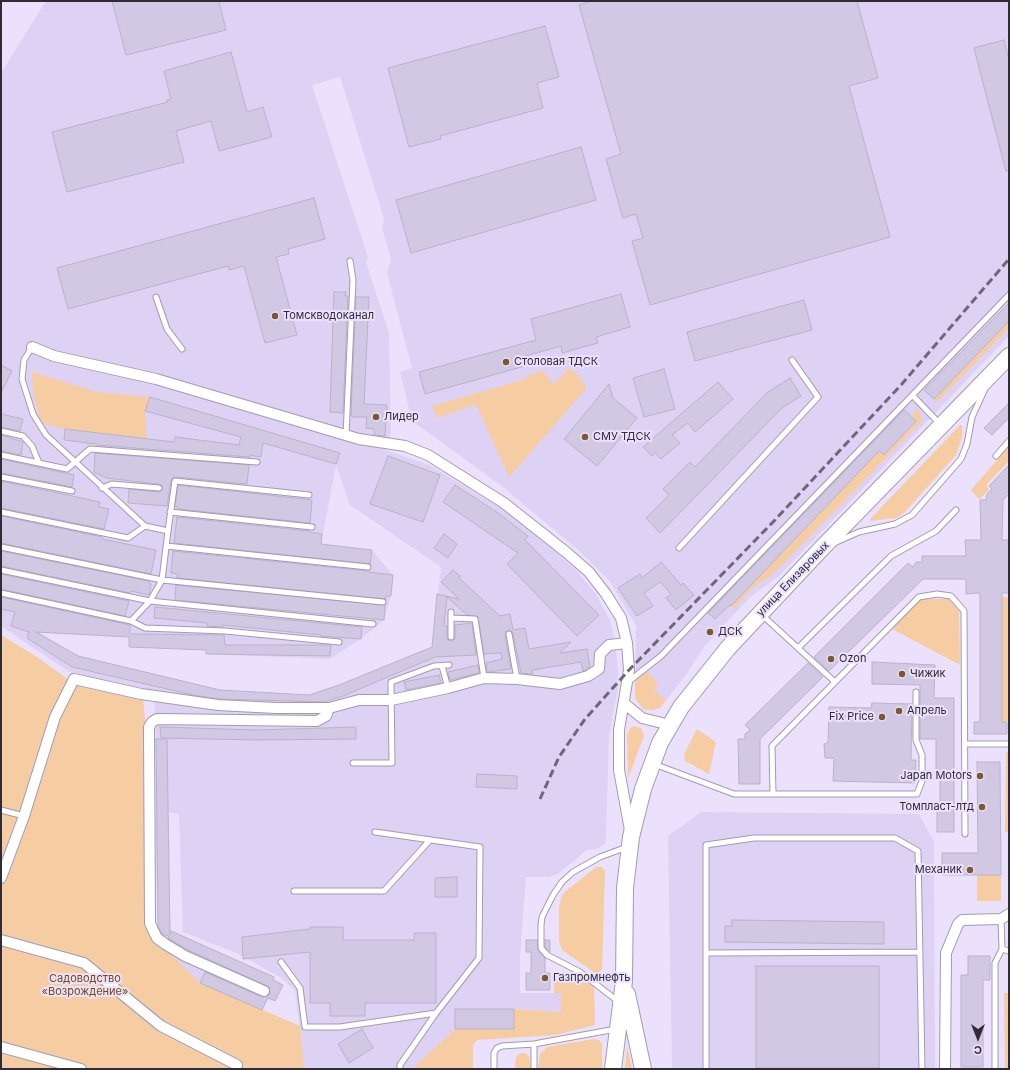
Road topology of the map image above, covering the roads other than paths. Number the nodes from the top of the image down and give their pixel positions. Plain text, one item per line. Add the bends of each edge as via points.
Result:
1 (350, 261) dead end
2 (1009, 296) edge
3 (156, 297) dead end
4 (32, 347) joint
5 (182, 349) dead end
6 (1009, 356) edge
7 (792, 360) dead end
8 (991, 375) junction
9 (913, 396) junction
10 (942, 425) junction
11 (1, 432) edge
12 (346, 435) junction
13 (1009, 441) edge
14 (1, 455) edge
15 (996, 456) dead end
16 (75, 462) junction
17 (257, 462) dead end
18 (39, 463) junction
19 (1, 477) edge
20 (102, 488) junction
21 (159, 488) dead end
22 (72, 491) dead end
23 (309, 495) dead end
24 (956, 510) dead end
25 (1, 512) edge
26 (170, 512) junction
27 (145, 526) junction
28 (312, 527) dead end
29 (168, 531) junction
30 (1, 546) edge
31 (166, 546) junction
32 (679, 548) dead end
33 (821, 549) junction
34 (368, 567) dead end
35 (1, 570) edge
36 (162, 580) junction
37 (1, 593) edge
38 (150, 601) junction
39 (383, 602) dead end
40 (451, 612) dead end
41 (760, 613) junction
42 (451, 618) junction
43 (131, 621) junction
44 (373, 624) dead end
45 (509, 634) dead end
46 (451, 637) dead end
47 (339, 642) dead end
48 (627, 643) junction
49 (798, 648) junction
50 (449, 665) dead end
51 (442, 666) junction
52 (484, 678) junction
53 (517, 679) junction
54 (628, 682) junction
55 (835, 682) junction
56 (448, 688) junction
57 (916, 692) dead end
58 (391, 700) junction
59 (624, 703) junction
60 (329, 708) junction
61 (670, 725) junction
62 (964, 744) junction
63 (1009, 744) edge
64 (652, 762) junction
65 (353, 764) dead end
66 (773, 794) junction
67 (1, 810) edge
68 (24, 816) junction
69 (375, 832) dead end
70 (964, 834) dead end
71 (430, 840) junction
72 (631, 842) junction
73 (1, 878) edge
74 (294, 891) dead end
75 (1005, 916) edge
76 (1, 940) edge
77 (1002, 949) junction
78 (1009, 951) edge
79 (920, 952) junction
80 (706, 953) junction
81 (282, 962) dead end
82 (624, 981) junction
83 (264, 991) dead end
84 (622, 1005) junction
85 (436, 1013) junction
86 (619, 1029) junction
87 (534, 1044) junction
88 (1, 1046) edge
89 (237, 1065) dead end
90 (81, 1069) edge
91 (400, 1069) edge
92 (494, 1069) edge
93 (534, 1069) edge
94 (613, 1069) edge
95 (643, 1069) edge
96 (706, 1069) edge
97 (922, 1069) edge
98 (945, 1069) edge
99 (996, 1069) edge

1 - 12 lane via 353,280
2 - 9 lane
3 - 5 lane via 167,329
4 - 12 street via 54,356 156,379
4 - 16 lane via 24,360 22,379 33,414 46,435
6 - 8 main road, улица Елизаровых
7 - 32 lane via 818,397
8 - 10 main road, улица Елизаровых
8 - 33 lane via 972,417 967,444 961,459 912,515 896,524 859,532
9 - 10 lane
9 - 54 lane via 661,656
10 - 33 main road, улица Елизаровых
11 - 18 lane via 23,436 32,446
12 - 48 street via 405,446 428,455 504,503 589,572 621,618
13 - 15 lane
14 - 18 lane
16 - 17 lane via 90,449
16 - 18 lane via 67,469
16 - 20 lane
19 - 22 lane
20 - 21 lane via 112,484
20 - 27 lane
23 - 26 lane via 175,481
24 - 49 lane via 936,531 891,556
25 - 27 lane via 128,538
26 - 28 lane
26 - 29 lane
27 - 29 lane
29 - 31 lane
30 - 36 lane
31 - 34 lane
31 - 36 lane
33 - 41 main road, улица Елизаровых
35 - 38 lane
36 - 38 lane
36 - 39 lane
37 - 43 lane
38 - 43 lane
38 - 44 lane
40 - 42 lane
41 - 49 lane
41 - 61 main road, улица Елизаровых via 704,678
42 - 46 lane
42 - 52 lane via 475,619
43 - 47 lane via 145,628 225,631
45 - 53 lane
48 - 53 street via 609,645 600,654 599,669 572,682 560,684
48 - 54 street
49 - 55 lane
50 - 51 lane
51 - 56 lane
51 - 58 lane via 434,666 391,682
52 - 53 street
52 - 56 street
54 - 59 street
55 - 62 lane via 919,597 937,594 951,596 964,611
55 - 66 lane via 772,746
56 - 58 street
57 - 66 lane via 916,740 922,755 922,781 917,794
58 - 60 street via 359,700
58 - 65 lane via 392,763
59 - 61 street via 642,718
59 - 72 street via 619,730 619,770
60 - 68 street via 218,705 141,694 74,679 55,717
60 - 83 street via 326,716 317,721 157,719 149,727 150,923 153,930 157,938 185,956
61 - 64 main road, улица Елизаровых
62 - 63 lane
62 - 70 lane
64 - 66 lane via 734,794
64 - 72 main road, улица Елизаровых
67 - 68 lane
68 - 73 street
69 - 71 lane
71 - 74 lane via 384,891
71 - 85 lane via 480,847 479,958
72 - 82 main road, улица Елизаровых via 625,888
72 - 84 lane via 573,872 562,882 542,917 541,925 541,948 547,955 580,972
75 - 77 lane
75 - 98 street via 962,920 946,953
76 - 89 street via 84,964 161,1026
77 - 78 lane
77 - 99 lane via 995,963
79 - 80 lane
79 - 80 lane via 918,852 895,838 754,838 706,845
79 - 97 lane
80 - 96 lane
81 - 85 lane via 300,988 305,1027 340,1027
82 - 84 main road, улица Елизаровых
82 - 95 main road, улица Елизаровых
84 - 86 main road, улица Елизаровых
85 - 91 lane via 400,1065
86 - 87 lane
86 - 94 main road, улица Елизаровых
87 - 92 lane via 497,1048 494,1054
87 - 93 lane
88 - 90 street

